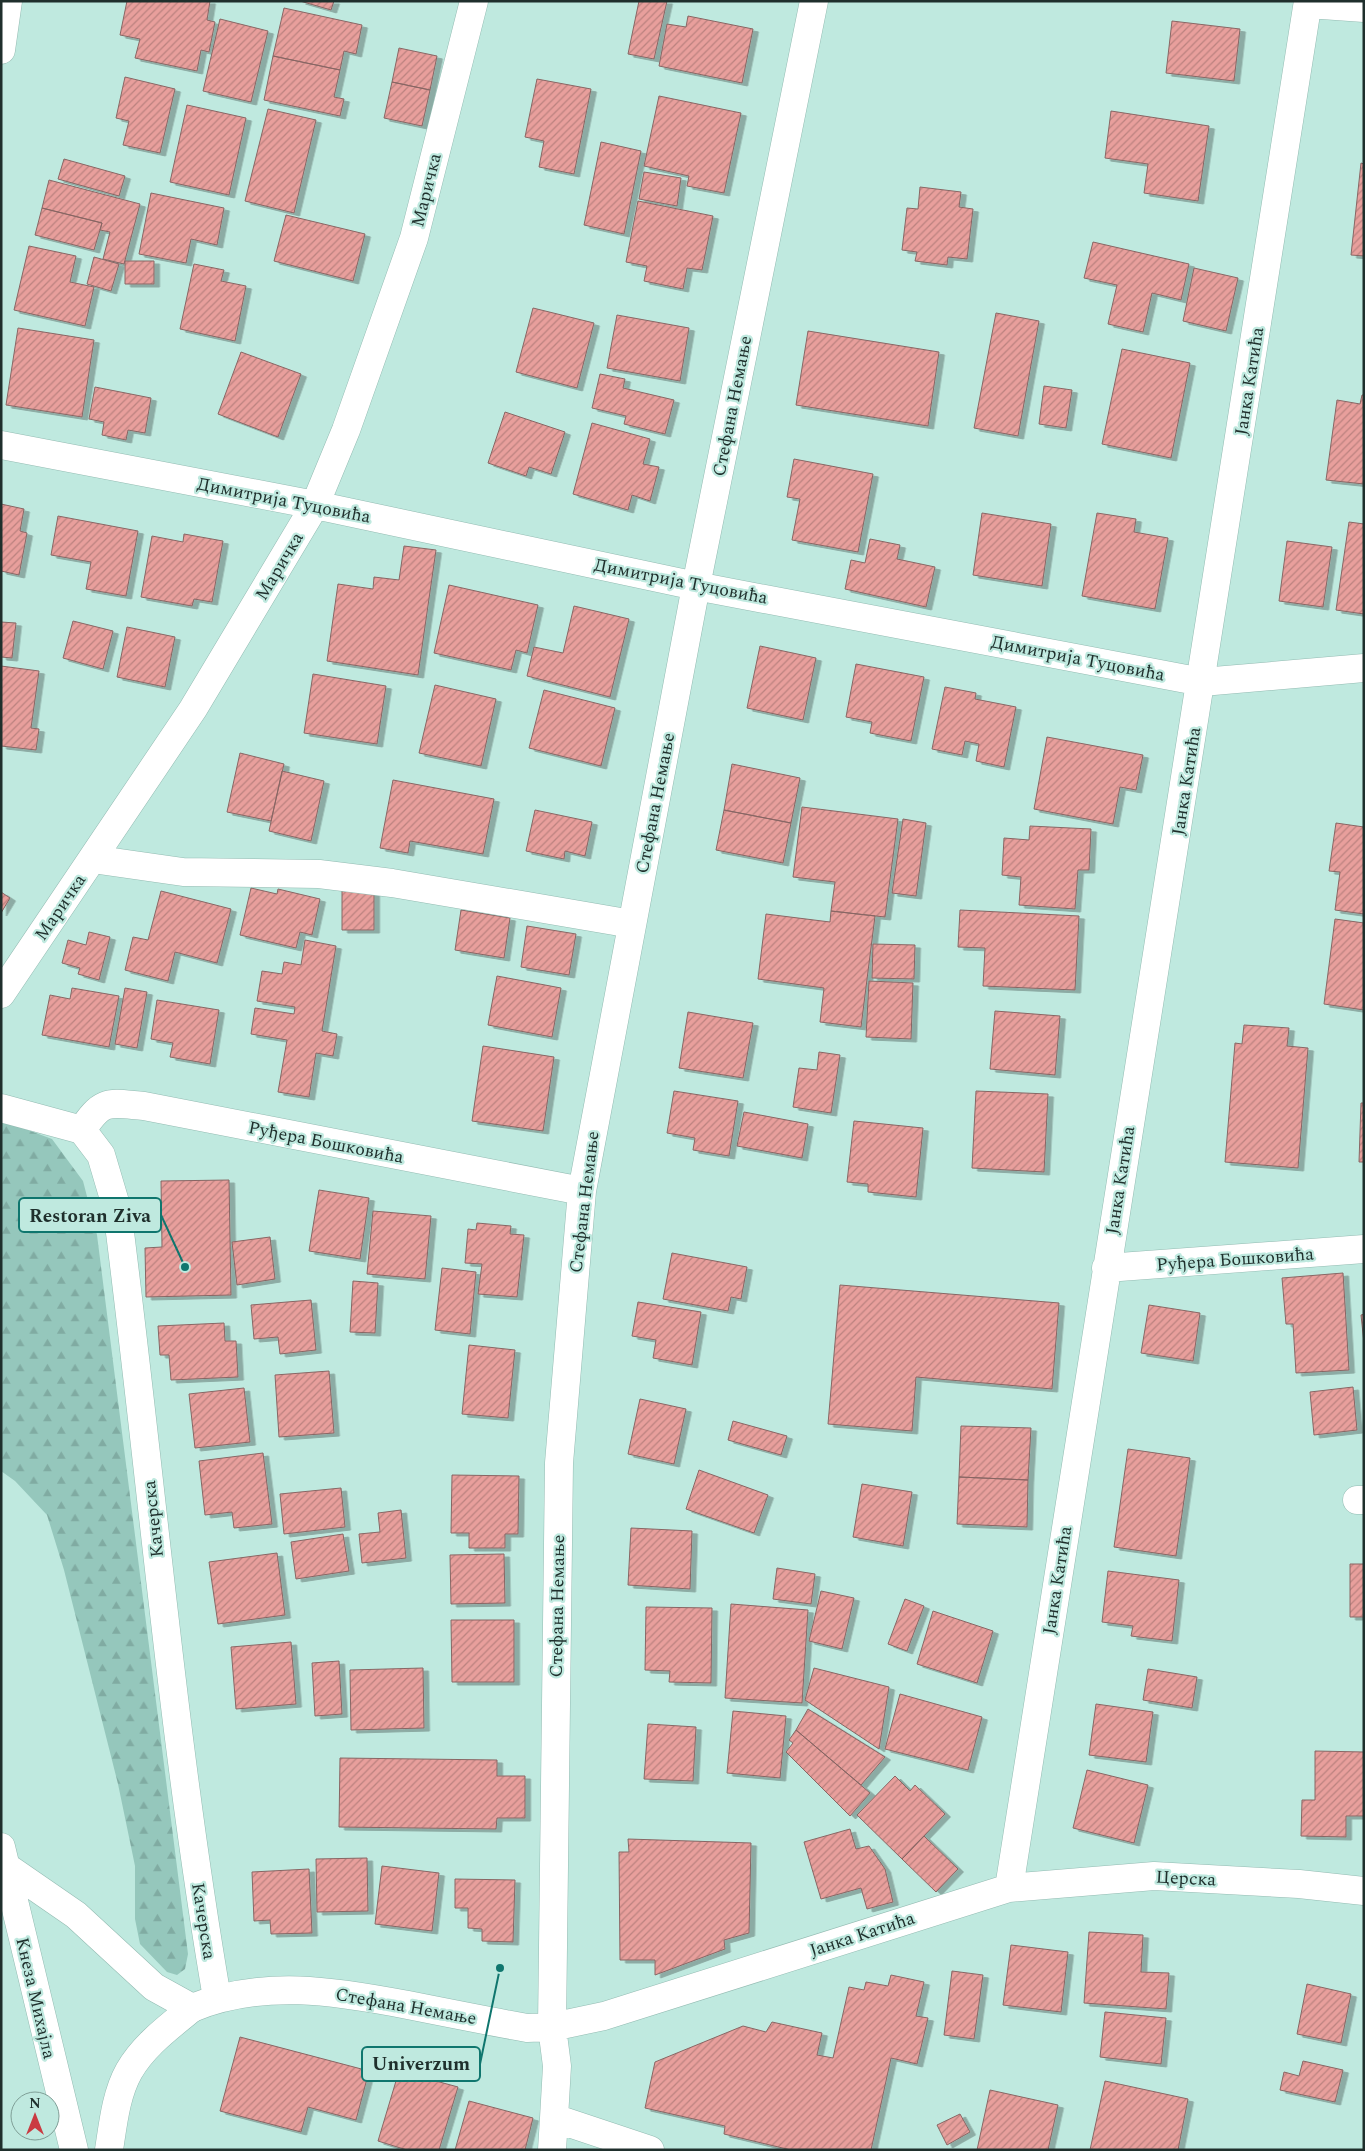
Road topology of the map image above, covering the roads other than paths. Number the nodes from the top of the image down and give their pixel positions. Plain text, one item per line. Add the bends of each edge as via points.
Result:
1 (8, 1) edge
2 (474, 1) edge
3 (814, 1) edge
4 (1308, 3) edge
5 (1364, 8) edge
6 (1, 50) edge
7 (1, 446) edge
8 (315, 505) junction
9 (696, 586) junction
10 (1364, 668) edge
11 (1202, 682) junction
12 (92, 859) junction
13 (632, 924) junction
14 (1, 994) edge
15 (1, 1108) edge
16 (82, 1130) junction
17 (582, 1191) junction
18 (1364, 1250) edge
19 (1106, 1268) junction
20 (3, 1856) edge
21 (1009, 1888) junction
22 (1364, 1891) edge
23 (217, 1998) junction
24 (192, 2008) junction
25 (552, 2027) junction
26 (554, 2118) junction
27 (74, 2150) edge
28 (108, 2150) edge
29 (552, 2150) edge
30 (650, 2150) edge

1 - 6 street
2 - 8 street, Маричка via 414,238 346,430
3 - 9 street, Стефана Немање
4 - 5 street
4 - 11 street, Јанка Катића
7 - 8 street, Димитрија Туцовића
8 - 9 street, Димитрија Туцовића
8 - 12 street, Маричка via 193,709
9 - 11 street, Димитрија Туцовића
9 - 13 street, Стефана Немање
10 - 11 street, Димитрија Туцовића
11 - 19 street, Јанка Катића
12 - 13 street via 183,872 319,874 392,883
12 - 14 street, Маричка
13 - 17 street, Стефана Немање
15 - 16 street
16 - 17 street, Руђера Бошковића via 93,1113 109,1103 144,1106
16 - 23 street, Качерска via 101,1155 117,1209 171,1676 198,1886
17 - 25 street, Стефана Немање via 559,1463
18 - 19 street, Руђера Бошковића
19 - 21 street, Јанка Катића
20 - 24 street via 76,1915 154,1987
20 - 27 street, Кнеза Михајла
21 - 22 street, Церска via 1154,1876
21 - 25 street, Јанка Катића via 604,2016
23 - 24 street, Стефана Немање
23 - 25 street, Стефана Немање via 287,1989 322,1991 527,2028
24 - 28 street, Стефана Немање via 154,2039 129,2071 117,2103
25 - 26 street via 557,2066
26 - 29 street
26 - 30 street

